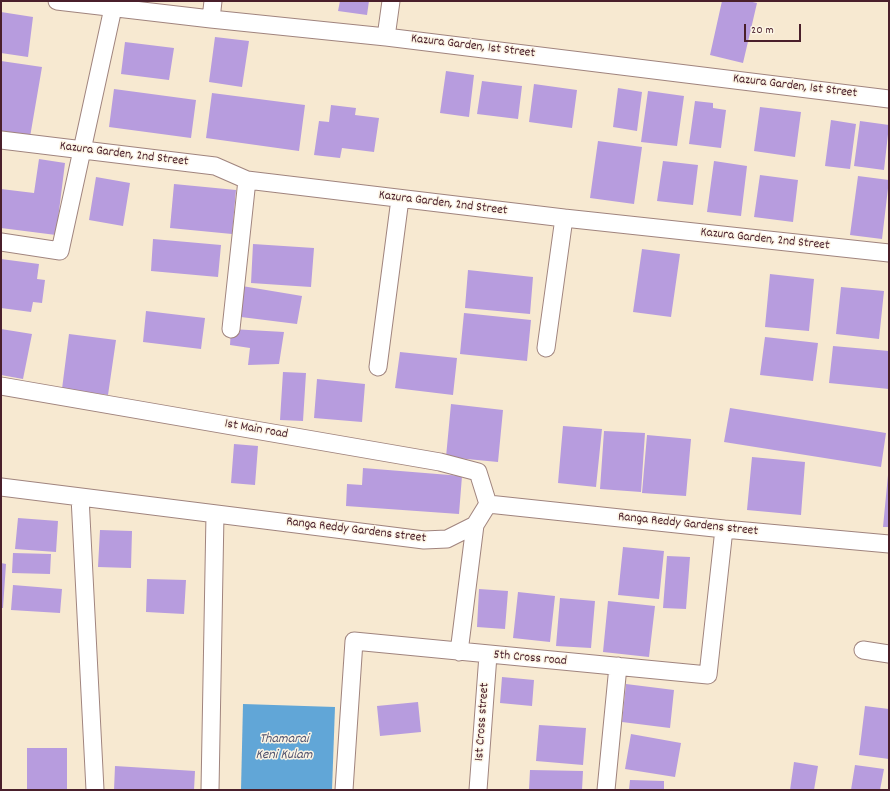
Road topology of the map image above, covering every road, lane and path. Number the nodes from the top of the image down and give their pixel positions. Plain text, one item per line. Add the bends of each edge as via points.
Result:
1 (57, 1) edge
2 (213, 1) edge
3 (390, 1) edge
4 (113, 8) junction
5 (211, 19) junction
6 (386, 36) junction
7 (889, 99) edge
8 (1, 140) edge
9 (82, 150) junction
10 (248, 180) junction
11 (400, 199) junction
12 (564, 218) junction
13 (1, 242) edge
14 (889, 253) edge
15 (231, 329) dead end
16 (546, 348) dead end
17 (378, 367) dead end
18 (1, 386) edge
19 (1, 487) edge
20 (80, 497) junction
21 (488, 504) junction
22 (215, 514) junction
23 (475, 525) junction
24 (724, 529) junction
25 (889, 544) edge
26 (863, 650) dead end
27 (459, 652) junction
28 (889, 654) edge
29 (488, 655) junction
30 (618, 666) junction
31 (95, 790) edge
32 (210, 790) edge
33 (344, 790) edge
34 (478, 790) edge
35 (606, 790) edge

1 - 4 street, Kazura Garden, 1st Street
2 - 5 street
3 - 6 street
4 - 5 street, Kazura Garden, 1st Street
4 - 9 street
5 - 6 street, Kazura Garden, 1st Street
6 - 7 street, Kazura Garden, 1st Street
8 - 9 street, Kazura Garden, 2nd Street
9 - 10 street, Kazura Garden, 2nd Street via 215,166
9 - 13 street via 60,250
10 - 11 street, Kazura Garden, 2nd Street
10 - 15 street
11 - 12 street, Kazura Garden, 2nd Street
11 - 17 street
12 - 14 street, Kazura Garden, 2nd Street
12 - 16 street
18 - 21 street, 1st Main road via 440,462 478,472
19 - 20 street, Ranga Reddy Gardens street
20 - 22 street, Ranga Reddy Gardens street
20 - 31 street
21 - 23 street
21 - 24 street, Ranga Reddy Gardens street
22 - 23 street, Ranga Reddy Gardens street via 424,540 447,539
22 - 32 street
23 - 27 street
24 - 25 street, Ranga Reddy Gardens street
24 - 30 street, 5th Cross road via 708,675
26 - 28 street
27 - 29 street, 5th Cross road
27 - 33 street, 5th Cross road via 354,641
29 - 30 street, 5th Cross road
29 - 34 street, 1st Cross street
30 - 35 street

